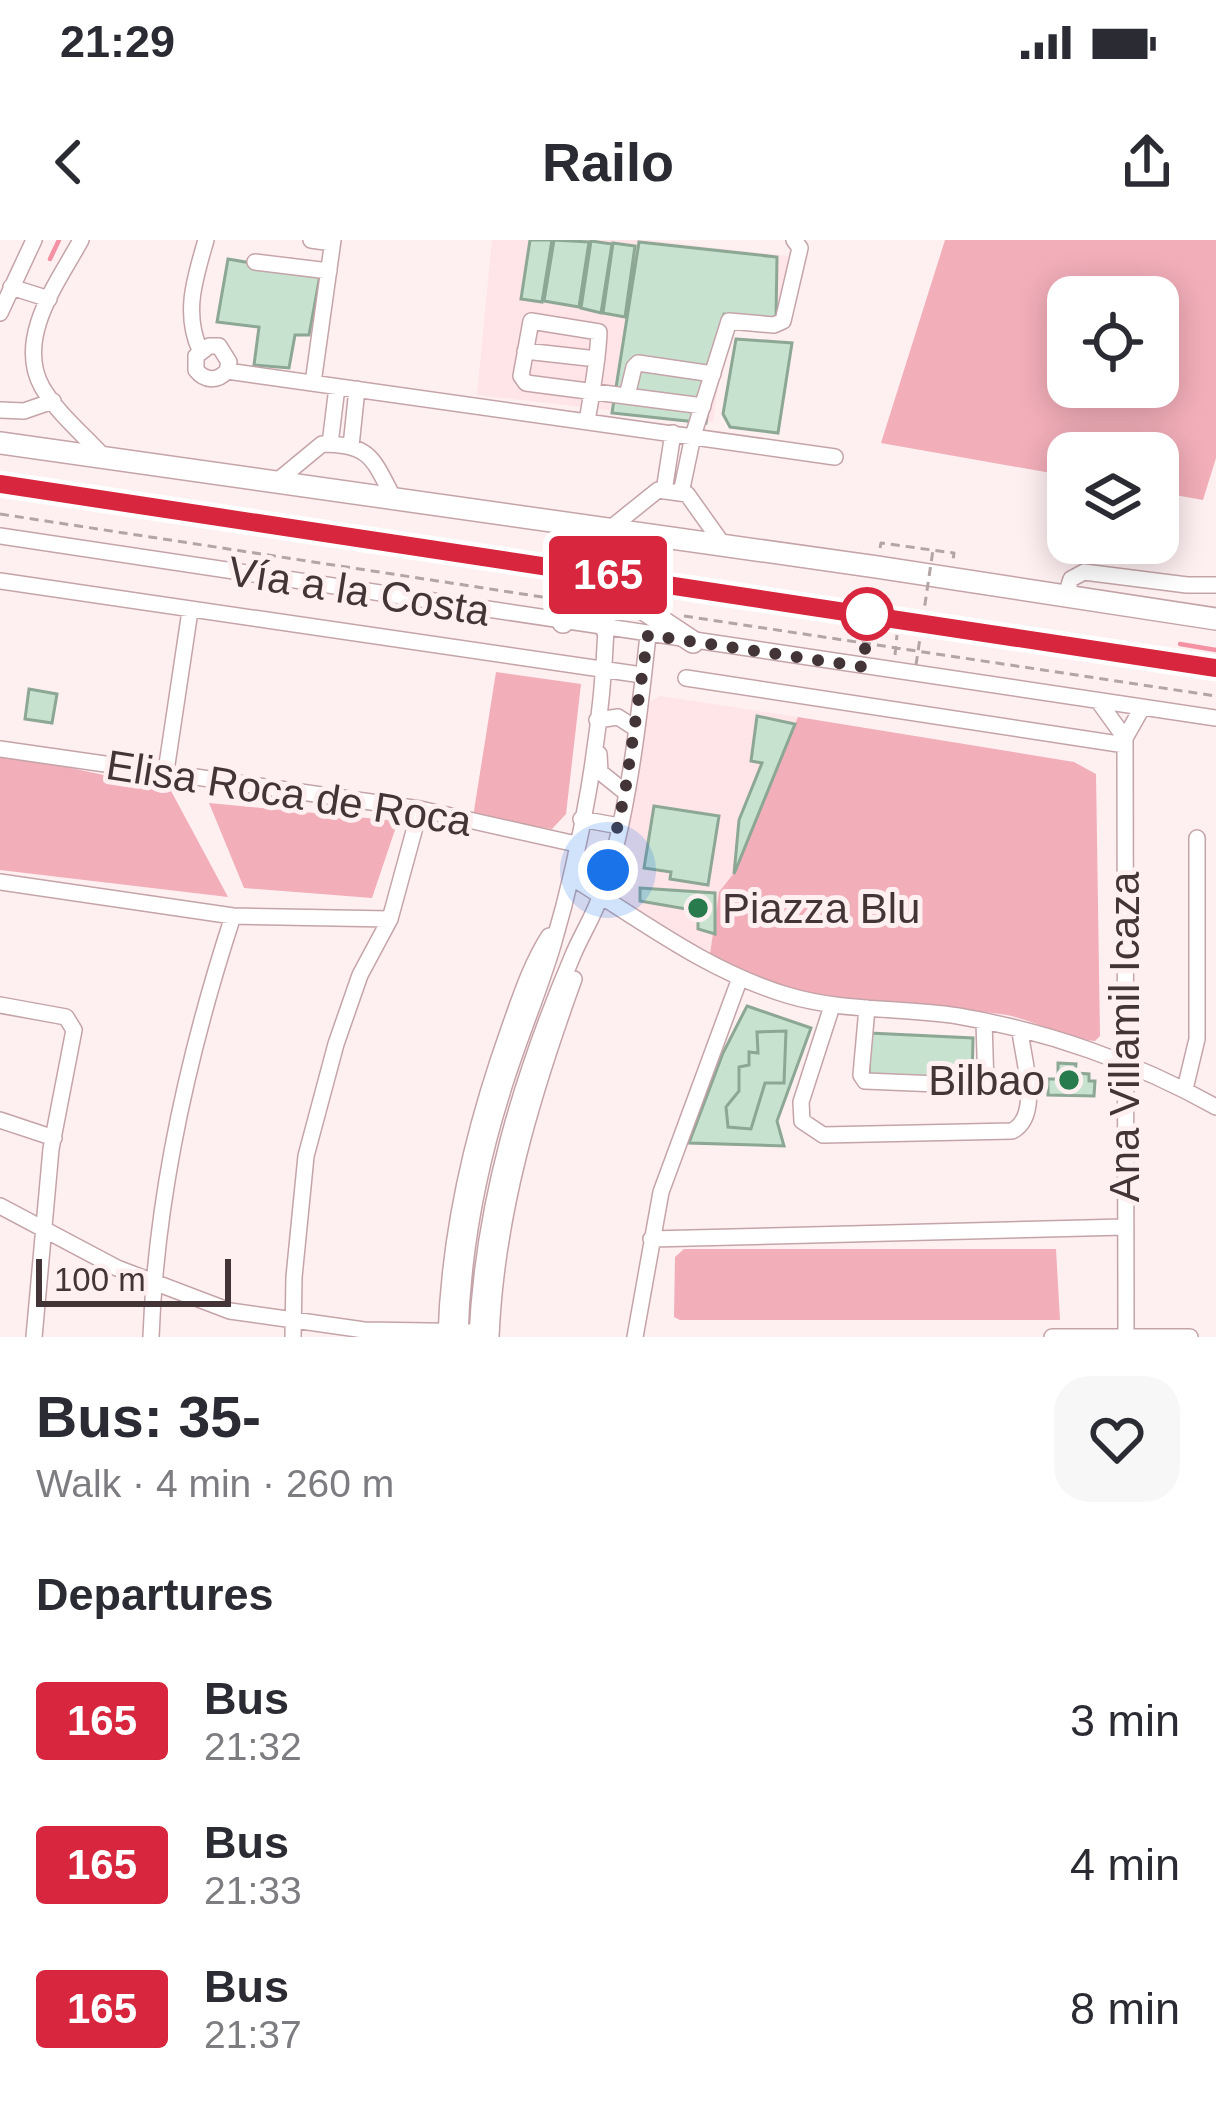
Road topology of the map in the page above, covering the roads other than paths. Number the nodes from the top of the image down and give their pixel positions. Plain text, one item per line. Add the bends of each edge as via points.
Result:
1 (34, 240) edge
2 (81, 240) edge
3 (206, 240) edge
4 (310, 240) edge
5 (794, 240) edge
6 (333, 242) edge
7 (255, 262) dead end
8 (329, 271) junction
9 (11, 287) junction
10 (49, 299) junction
11 (0, 313) edge
12 (200, 350) junction
13 (525, 350) junction
14 (597, 359) junction
15 (226, 371) junction
16 (712, 374) junction
17 (313, 383) junction
18 (337, 387) junction
19 (358, 389) junction
20 (592, 390) junction
21 (627, 396) junction
22 (53, 401) junction
23 (704, 406) junction
24 (0, 410) edge
25 (587, 421) junction
26 (673, 433) junction
27 (693, 436) junction
28 (0, 442) edge
29 (330, 443) junction
30 (351, 446) junction
31 (104, 457) junction
32 (835, 457) dead end
33 (276, 482) junction
34 (0, 484) edge
35 (672, 492) junction
36 (394, 499) junction
37 (607, 531) junction
38 (0, 536) edge
39 (724, 546) junction
40 (581, 580) junction
41 (0, 581) edge
42 (1216, 585) edge
43 (1066, 596) junction
44 (190, 611) junction
45 (1216, 619) edge
46 (563, 622) junction
47 (606, 628) junction
48 (648, 635) junction
49 (693, 642) junction
50 (1216, 668) edge
51 (604, 670) junction
52 (642, 675) junction
53 (686, 678) dead end
54 (1099, 702) junction
55 (1142, 708) junction
56 (1216, 718) edge
57 (596, 723) junction
58 (634, 728) junction
59 (1124, 742) junction
60 (0, 749) edge
61 (166, 771) junction
62 (625, 792) junction
63 (419, 809) junction
64 (581, 818) junction
65 (619, 826) junction
66 (1197, 838) dead end
67 (576, 844) junction
68 (571, 877) junction
69 (0, 882) edge
70 (601, 895) junction
71 (232, 916) junction
72 (390, 919) junction
73 (740, 977) junction
74 (0, 1005) edge
75 (832, 1006) junction
76 (867, 1008) junction
77 (984, 1022) junction
78 (1020, 1031) junction
79 (1125, 1063) junction
80 (1185, 1089) junction
81 (1216, 1107) edge
82 (0, 1120) edge
83 (54, 1138) junction
84 (0, 1206) edge
85 (1124, 1227) junction
86 (43, 1228) junction
87 (651, 1239) junction
88 (153, 1281) junction
89 (293, 1330) edge
90 (468, 1334) edge
91 (1126, 1335) edge
92 (34, 1337) edge
93 (151, 1337) edge
94 (635, 1337) edge
95 (1052, 1337) edge
96 (1190, 1337) edge

1 - 9 street
2 - 10 street
3 - 12 street via 190,309
4 - 6 street
5 - 16 street via 800,248 783,321 730,321
6 - 8 street
7 - 8 street
8 - 17 street
9 - 10 street
9 - 11 street
10 - 22 street via 34,362
12 - 15 street via 218,346
12 - 15 street via 194,363 201,376 215,380
13 - 14 street
13 - 14 street via 536,320 596,329
13 - 20 street via 526,383
14 - 20 street
15 - 17 street
16 - 21 street via 638,364
16 - 23 street
17 - 18 street
18 - 19 street
18 - 29 street
19 - 25 street
19 - 30 street
20 - 21 street
20 - 25 street
21 - 23 street
22 - 24 street
22 - 31 street
23 - 27 street
25 - 26 street
26 - 27 street
26 - 35 street
27 - 32 street
27 - 35 street
28 - 31 highway
29 - 30 street
29 - 33 street
30 - 36 street via 370,455
31 - 33 highway
33 - 36 highway
34 - 40 highway, Vía a la Costa via 549,566
35 - 37 street via 658,490
35 - 39 street via 687,494
36 - 37 highway
37 - 39 highway
38 - 46 street, Vía a la Costa
39 - 43 highway
40 - 46 highway via 576,609
40 - 47 highway
40 - 49 highway via 652,612
40 - 50 highway
41 - 44 street
42 - 43 street via 1084,572 1071,579
43 - 45 highway
44 - 51 street
44 - 61 street
46 - 47 street, Vía a la Costa
47 - 48 street, Vía a la Costa
47 - 51 street
48 - 49 street, Vía a la Costa
48 - 52 street
49 - 54 street, Vía a la Costa
51 - 52 street
51 - 57 street
52 - 58 street
53 - 59 street
54 - 55 street, Vía a la Costa
54 - 59 street
55 - 56 street, Vía a la Costa
55 - 59 street
57 - 58 street via 618,717
57 - 62 street via 600,772
57 - 64 street
58 - 62 street
59 - 79 street, Ana Villamil Icaza
60 - 61 street, Elisa Roca de Roca
61 - 63 street, Elisa Roca de Roca
62 - 65 street
63 - 67 street, Elisa Roca de Roca
63 - 72 street
64 - 65 street
64 - 67 street
65 - 70 street
66 - 80 street via 1197,1039
67 - 68 street
68 - 70 street
68 - 90 street via 489,1140 470,1243
69 - 71 street
70 - 73 street
70 - 90 street via 520,1096
71 - 72 street
71 - 88 street via 188,1079
72 - 89 street via 360,975 306,1156
73 - 75 street
73 - 87 street via 674,1150
74 - 83 street via 66,1017 74,1030
75 - 76 street
75 - 78 street via 801,1102 802,1120 823,1135 1020,1127 1029,1112
76 - 77 street
76 - 77 street via 866,1081 986,1086
77 - 78 street
78 - 79 street
79 - 80 street
79 - 85 street, Ana Villamil Icaza
80 - 81 street
82 - 83 street
83 - 86 street
84 - 86 street
85 - 87 street
85 - 91 street, Ana Villamil Icaza
86 - 88 street
86 - 92 street
87 - 94 street
88 - 89 street
88 - 93 street
89 - 90 street
91 - 95 street
91 - 96 street

